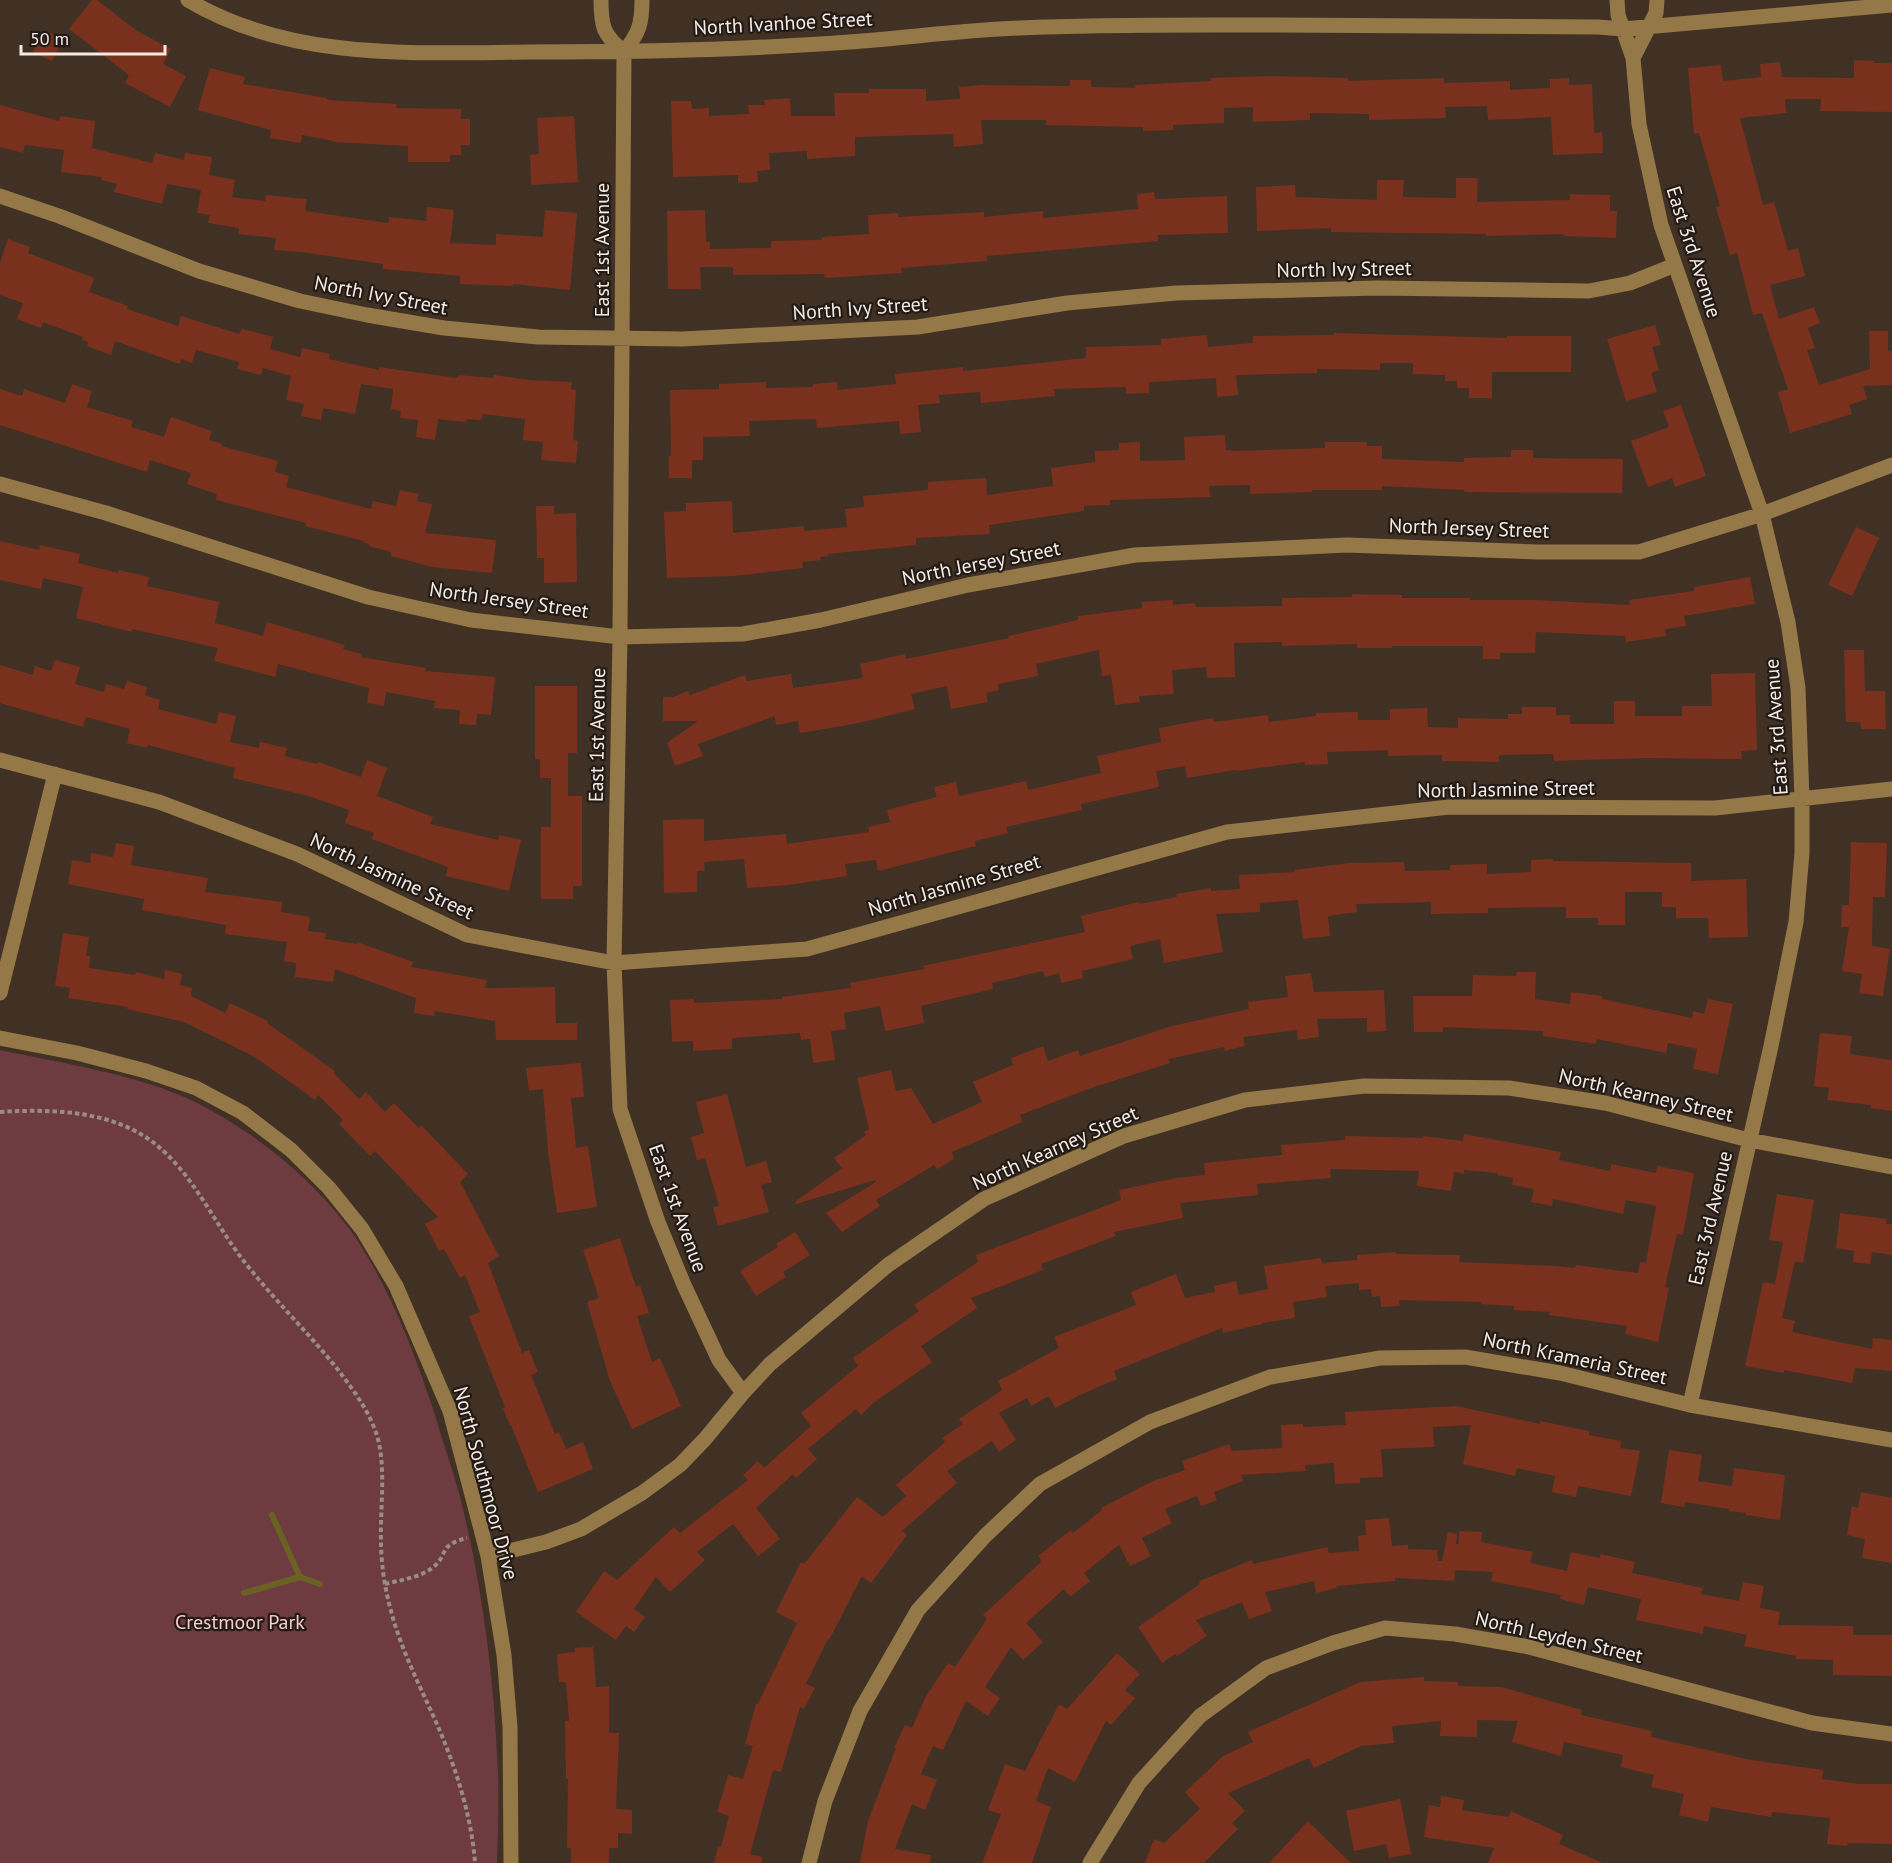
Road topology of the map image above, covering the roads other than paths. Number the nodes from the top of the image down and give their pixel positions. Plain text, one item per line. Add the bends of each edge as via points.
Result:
1 (188, 0) edge
2 (602, 0) edge
3 (642, 0) edge
4 (1617, 0) edge
5 (1657, 0) edge
6 (1892, 6) edge
7 (1649, 27) junction
8 (1623, 29) junction
9 (624, 52) junction
10 (1633, 58) junction
11 (0, 196) edge
12 (1674, 265) junction
13 (622, 339) junction
14 (1892, 465) edge
15 (0, 484) edge
16 (1762, 514) junction
17 (620, 637) junction
18 (0, 760) edge
19 (55, 774) junction
20 (1892, 789) edge
21 (1802, 798) junction
22 (614, 963) junction
23 (0, 993) edge
24 (0, 1038) edge
25 (1749, 1140) junction
26 (1892, 1167) edge
27 (743, 1393) junction
28 (1690, 1405) junction
29 (1892, 1440) edge
30 (488, 1556) junction
31 (1892, 1734) edge
32 (512, 1863) edge
33 (809, 1863) edge
34 (1090, 1863) edge

1 - 9 street, North Ivanhoe Street via 264,32 340,48 408,53
2 - 9 street via 605,32
3 - 9 street via 641,25
4 - 8 street, East 3rd Avenue
5 - 7 street
6 - 7 street, North Ivanhoe Street
7 - 8 street, North Ivanhoe Street
7 - 10 street
8 - 9 street, North Ivanhoe Street via 1100,25 758,48
8 - 10 street, East 3rd Avenue
9 - 13 street, East 1st Avenue
10 - 12 street, East 3rd Avenue via 1644,154
11 - 13 street, North Ivy Street via 199,271 337,309 482,333
12 - 13 street, North Ivy Street via 1630,283 1589,291 1377,288 1176,293 1067,303 918,327
12 - 16 street, East 3rd Avenue
13 - 17 street, East 1st Avenue
14 - 16 street, North Jersey Street
15 - 17 street, North Jersey Street via 368,597 471,620
16 - 17 street, North Jersey Street via 1639,552 1347,545 1135,555 968,585 743,634
16 - 21 street, East 3rd Avenue via 1795,666
17 - 22 street, East 1st Avenue
18 - 19 street, North Jasmine Street
19 - 22 street, North Jasmine Street via 159,802 297,854 467,935
19 - 23 street
20 - 21 street, North Jasmine Street
21 - 22 street, North Jasmine Street via 1715,808 1449,807 1227,832 807,948
21 - 25 street, East 3rd Avenue via 1796,922
22 - 27 street, East 1st Avenue via 620,1109 684,1286 719,1360
24 - 30 street, North Southmoor Drive via 78,1053 196,1088 243,1113 291,1150 329,1188 362,1229 396,1286 450,1411
25 - 26 street, North Kearney Street
25 - 27 street, North Kearney Street via 1605,1103 1509,1088 1364,1086 1245,1100 1124,1136 984,1199 888,1265 770,1364
25 - 28 street, East 3rd Avenue
27 - 30 street, North Kearney Street via 680,1465 642,1493 581,1529
28 - 29 street, North Krameria Street
28 - 33 street, North Krameria Street via 1560,1372 1466,1357 1380,1358 1270,1377 1150,1422 1040,1484 984,1536 918,1610 860,1712 825,1801
30 - 32 street, North Southmoor Drive via 504,1655 510,1727
31 - 34 street, North Leyden Street via 1812,1723 1529,1647 1455,1634 1385,1628 1266,1668 1200,1716 1139,1783

